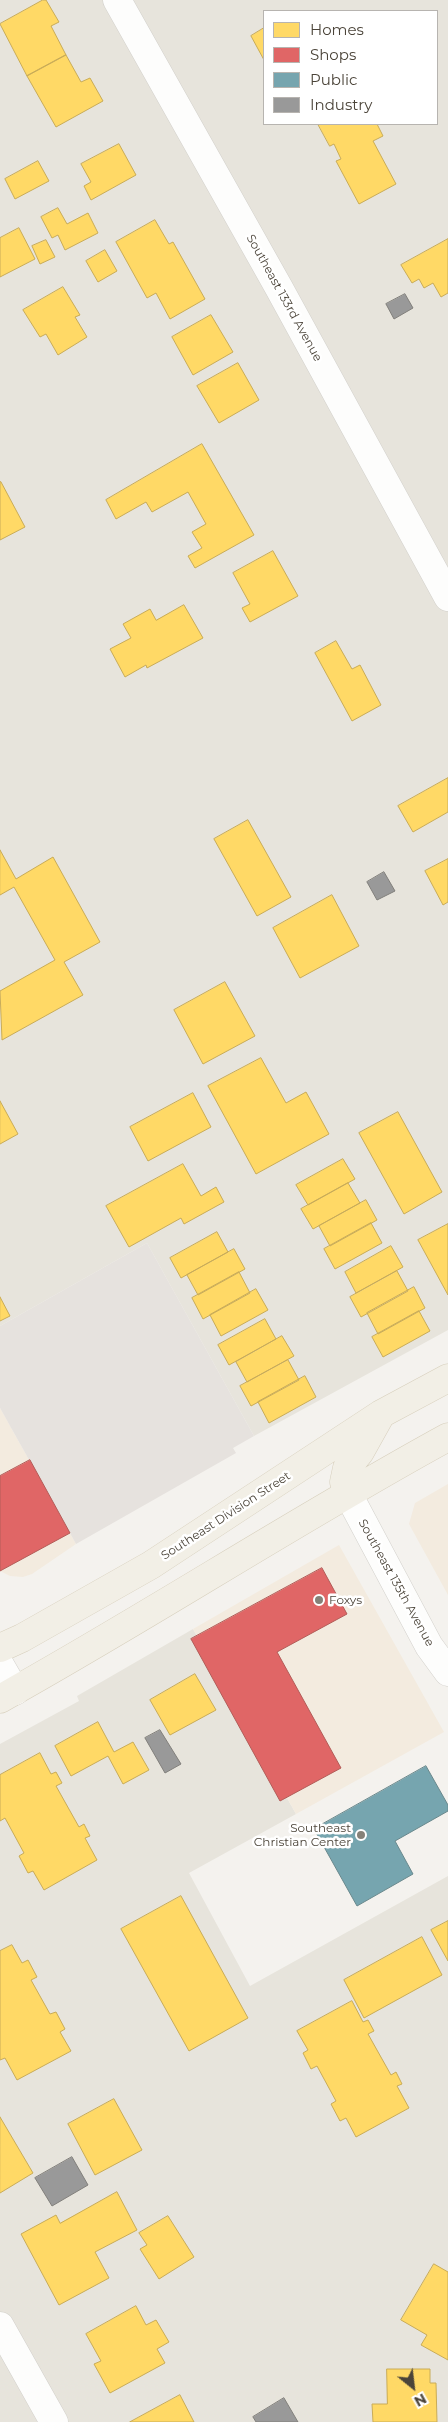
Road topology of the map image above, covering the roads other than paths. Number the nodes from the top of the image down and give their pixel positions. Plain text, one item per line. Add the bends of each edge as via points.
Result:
1 (117, 0) edge
2 (448, 597) edge
3 (448, 1378) edge
4 (381, 1414) junction
5 (448, 1437) edge
6 (347, 1492) junction
7 (0, 1648) edge
8 (0, 1665) edge
9 (448, 1672) edge
10 (7, 1695) edge
11 (0, 2326) edge
12 (54, 2422) edge

1 - 2 street, Southeast 133rd Avenue
3 - 4 main road, Southeast Division Street
4 - 6 main road via 347,1468 344,1482
4 - 7 main road, Southeast Division Street via 150,1565
5 - 6 main road
6 - 9 street, Southeast 135th Avenue via 430,1646
6 - 10 main road via 173,1599
8 - 10 street
11 - 12 street

